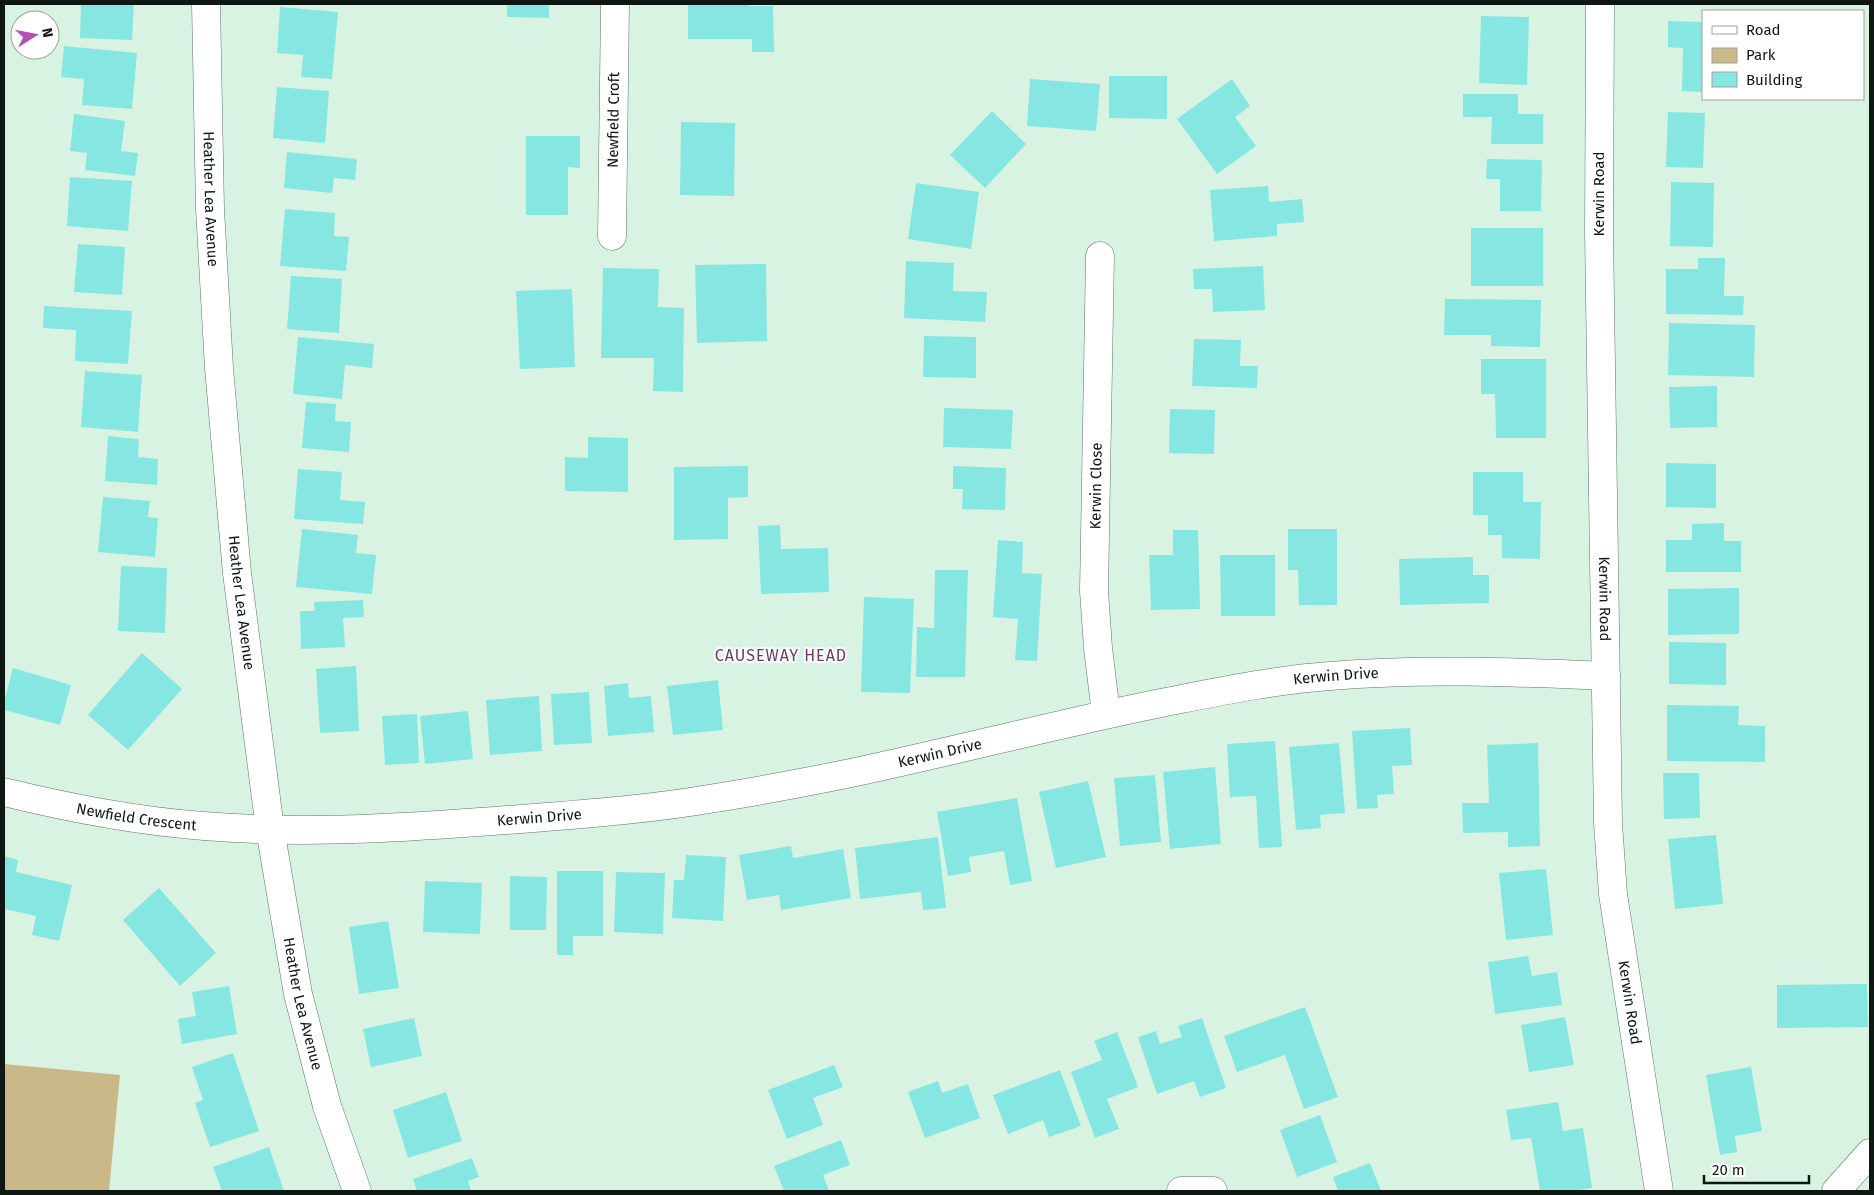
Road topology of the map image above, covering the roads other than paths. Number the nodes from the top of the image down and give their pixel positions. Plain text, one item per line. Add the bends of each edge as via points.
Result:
1 (206, 4) edge
2 (615, 4) edge
3 (1600, 4) edge
4 (612, 236) dead end
5 (1100, 256) dead end
6 (1606, 676) junction
7 (1106, 714) junction
8 (4, 792) edge
9 (270, 829) junction
10 (1870, 1153) edge
11 (357, 1191) edge
12 (1181, 1191) edge
13 (1213, 1191) edge
14 (1659, 1191) edge
15 (1836, 1191) edge

1 - 9 street, Heather Lea Avenue via 210,209 219,368 237,572
2 - 4 street, Newfield Croft
3 - 6 street, Kerwin Road via 1599,232
5 - 7 street, Kerwin Close via 1094,591
6 - 7 street, Kerwin Drive via 1503,672 1328,676 1240,687
6 - 14 street, Kerwin Road via 1608,823 1613,894
7 - 9 street, Kerwin Drive via 859,771 712,799 437,826
8 - 9 street, Newfield Crescent via 56,805 130,817 203,826
9 - 11 street, Heather Lea Avenue via 298,994 312,1053
10 - 15 street
12 - 13 street

